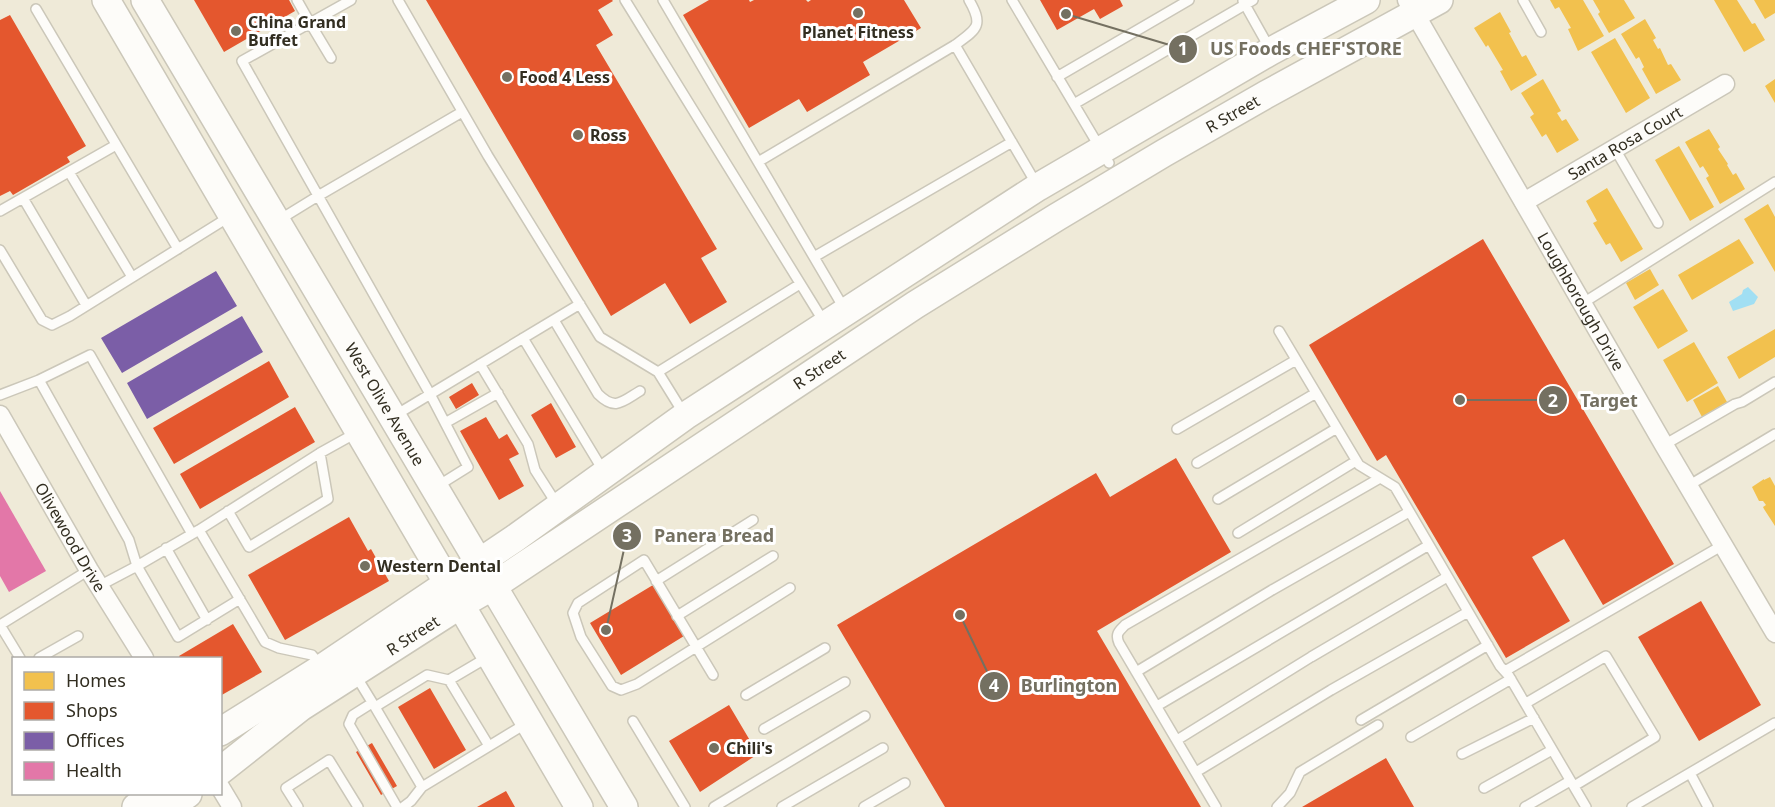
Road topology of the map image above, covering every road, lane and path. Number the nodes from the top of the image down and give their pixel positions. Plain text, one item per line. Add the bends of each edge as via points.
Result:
1 (106, 0) edge
2 (145, 0) edge
3 (297, 0) edge
4 (351, 0) edge
5 (398, 0) edge
6 (625, 0) edge
7 (663, 0) edge
8 (969, 0) edge
9 (1012, 0) edge
10 (1189, 0) edge
11 (1366, 0) edge
12 (1439, 0) edge
13 (1523, 0) edge
14 (1247, 2) edge
15 (1411, 7) edge
16 (36, 9) dead end
17 (310, 23) junction
18 (1541, 32) dead end
19 (955, 45) junction
20 (1271, 51) junction
21 (331, 58) dead end
22 (1057, 77) junction
23 (1725, 84) dead end
24 (1074, 104) junction
25 (462, 112) junction
26 (1012, 142) junction
27 (116, 145) junction
28 (1615, 150) junction
29 (1106, 157) junction
30 (758, 162) junction
31 (69, 172) junction
32 (1775, 182) edge
33 (1038, 187) junction
34 (318, 196) junction
35 (23, 198) junction
36 (1524, 202) junction
37 (0, 212) edge
38 (232, 216) junction
39 (1057, 217) junction
40 (277, 222) junction
41 (1658, 223) dead end
42 (178, 249) junction
43 (0, 250) edge
44 (814, 257) junction
45 (132, 277) junction
46 (800, 284) junction
47 (1584, 303) junction
48 (580, 304) junction
49 (915, 304) junction
50 (86, 305) junction
51 (554, 320) junction
52 (827, 325) junction
53 (1279, 331) dead end
54 (523, 339) junction
55 (1296, 360) junction
56 (480, 364) junction
57 (658, 372) junction
58 (39, 380) junction
59 (1775, 382) edge
60 (640, 391) dead end
61 (498, 393) junction
62 (1316, 393) junction
63 (430, 394) junction
64 (0, 395) edge
65 (0, 415) edge
66 (685, 416) junction
67 (392, 417) junction
68 (445, 423) junction
69 (1337, 428) junction
70 (1177, 429) dead end
71 (358, 431) junction
72 (1775, 434) edge
73 (708, 444) junction
74 (1664, 445) junction
75 (320, 453) junction
76 (1356, 461) junction
77 (1197, 463) dead end
78 (604, 474) junction
79 (1380, 478) junction
80 (1688, 486) junction
81 (434, 488) junction
82 (629, 495) junction
83 (1218, 498) dead end
84 (559, 507) junction
85 (228, 511) junction
86 (1409, 512) junction
87 (753, 520) dead end
88 (195, 532) junction
89 (1238, 533) dead end
90 (1429, 546) junction
91 (1723, 546) junction
92 (166, 548) junction
93 (773, 556) dead end
94 (478, 562) junction
95 (137, 566) junction
96 (89, 570) junction
97 (1447, 577) junction
98 (656, 580) junction
99 (99, 586) junction
100 (494, 586) junction
101 (790, 588) dead end
102 (454, 594) junction
103 (240, 599) junction
104 (1468, 612) junction
105 (677, 616) junction
106 (207, 620) junction
107 (0, 625) edge
108 (1775, 633) edge
109 (78, 636) dead end
110 (1488, 645) junction
111 (696, 648) junction
112 (825, 648) dead end
113 (490, 656) junction
114 (19, 657) edge
115 (41, 657) edge
116 (143, 657) edge
117 (322, 668) junction
118 (1136, 672) junction
119 (354, 673) junction
120 (713, 675) dead end
121 (1508, 675) junction
122 (449, 680) junction
123 (845, 682) dead end
124 (279, 695) junction
125 (746, 695) dead end
126 (1526, 703) junction
127 (373, 705) junction
128 (1156, 706) junction
129 (865, 716) dead end
130 (1534, 718) junction
131 (1361, 720) dead end
132 (633, 721) dead end
133 (529, 722) junction
134 (1775, 723) edge
135 (1378, 726) dead end
136 (764, 729) dead end
137 (222, 731) edge
138 (1411, 737) dead end
139 (1177, 740) junction
140 (489, 746) junction
141 (222, 748) edge
142 (884, 748) dead end
143 (1552, 750) junction
144 (1462, 754) dead end
145 (222, 769) edge
146 (1196, 772) junction
147 (1690, 773) junction
148 (905, 783) dead end
149 (1572, 783) junction
150 (422, 787) junction
151 (1484, 788) dead end
152 (222, 790) edge
153 (131, 795) edge
154 (154, 795) edge
155 (186, 795) edge
156 (113, 807) edge
157 (136, 807) edge
158 (168, 807) edge
159 (232, 807) edge
160 (298, 807) edge
161 (358, 807) edge
162 (397, 807) edge
163 (403, 807) edge
164 (579, 807) edge
165 (624, 807) edge
166 (685, 807) edge
167 (714, 807) edge
168 (782, 807) edge
169 (864, 807) edge
170 (1216, 807) edge
171 (1277, 807) edge
172 (1525, 807) edge
173 (1586, 807) edge
174 (1632, 807) edge
175 (1708, 807) edge

1 - 38 street
2 - 40 street, West Olive Avenue
3 - 17 lane
4 - 17 lane
5 - 25 lane
6 - 46 lane
7 - 30 lane
8 - 19 lane via 978,15 976,27
9 - 22 lane
10 - 22 lane
11 - 20 street, R Street
12 - 15 street, R Street
13 - 18 lane
14 - 20 lane
14 - 24 lane
15 - 36 street, Loughborough Drive
15 - 39 street, R Street
16 - 27 lane
17 - 21 lane
17 - 34 lane via 242,62
19 - 26 lane
19 - 30 lane
20 - 29 street, R Street via 1164,114
22 - 24 lane
23 - 28 street, Santa Rosa Court
24 - 29 lane
25 - 34 lane
25 - 48 lane
26 - 33 lane
26 - 44 lane
27 - 31 lane
27 - 42 lane
28 - 36 street, Santa Rosa Court
28 - 41 lane
29 - 33 street, R Street
29 - 39 street via 1055,206
30 - 44 lane
31 - 35 lane
31 - 45 lane
32 - 47 lane
33 - 49 street via 1034,201 1020,220 936,276 924,286
33 - 52 street, R Street
34 - 40 lane
34 - 63 lane
35 - 37 lane
35 - 50 lane
36 - 47 street, Loughborough Drive
38 - 42 lane
38 - 71 street
39 - 49 street, R Street
40 - 67 street, West Olive Avenue
42 - 45 lane
43 - 50 lane via 42,320 52,325
44 - 52 lane
45 - 50 lane
46 - 52 lane
46 - 57 lane
47 - 74 street, Loughborough Drive
48 - 51 lane
48 - 57 lane via 600,337
49 - 73 street, R Street
51 - 54 lane
51 - 60 lane via 607,403 618,404
52 - 66 street, R Street
52 - 73 street via 797,357 710,417 703,427
53 - 55 lane
54 - 56 lane
54 - 78 lane
55 - 62 lane
55 - 70 lane
56 - 61 lane
56 - 63 lane
57 - 66 lane
58 - 64 lane
58 - 88 lane via 90,355
58 - 95 lane via 129,540
59 - 74 lane
61 - 68 lane
61 - 84 lane via 528,444 535,470
62 - 69 lane
62 - 77 lane
63 - 67 lane
63 - 68 lane
65 - 96 street, Olivewood Drive
66 - 78 street, R Street
66 - 82 street via 686,429 681,439 637,478
67 - 81 street, West Olive Avenue
68 - 81 lane via 468,467
69 - 76 lane
69 - 83 lane
71 - 75 lane
71 - 102 street
72 - 80 lane
73 - 82 street, R Street
74 - 80 street, Loughborough Drive
75 - 85 lane
75 - 85 lane via 328,499 249,547
76 - 79 lane
76 - 89 lane
78 - 84 street, R Street
79 - 86 lane via 1395,488
79 - 118 lane via 1120,630 1116,638
80 - 91 street, Loughborough Drive
81 - 94 street, West Olive Avenue
82 - 100 street, R Street
84 - 94 street, R Street
85 - 88 lane
86 - 90 lane
86 - 118 lane
87 - 98 lane
88 - 92 lane
88 - 103 lane
90 - 97 lane
90 - 128 lane
91 - 108 street, Loughborough Drive
91 - 121 lane
92 - 95 lane
92 - 106 lane
93 - 105 lane
94 - 100 street, West Olive Avenue
94 - 102 street, R Street
95 - 99 lane
95 - 106 lane via 178,637
96 - 99 street, Olivewood Drive
96 - 107 lane
97 - 104 lane
97 - 139 lane
98 - 105 lane
98 - 111 lane via 644,560 578,603 573,613 581,637 612,686 621,690
99 - 116 street, Olivewood Drive
100 - 102 street, R Street
100 - 165 street, West Olive Avenue
101 - 111 lane
102 - 113 street
102 - 117 street, R Street
102 - 119 street, R Street
103 - 106 lane
103 - 117 lane via 265,642 312,655
104 - 110 lane
104 - 146 lane
105 - 111 lane
107 - 114 lane
109 - 115 lane
110 - 121 lane
110 - 131 lane
111 - 120 lane
112 - 125 lane
113 - 122 lane
113 - 133 street
117 - 124 street, R Street
118 - 128 lane
119 - 127 lane
119 - 145 street, R Street via 301,707
121 - 126 lane
121 - 138 lane
122 - 127 lane via 427,675
122 - 140 lane
123 - 136 lane
124 - 137 street, R Street
124 - 141 street via 269,712
126 - 130 lane
126 - 149 lane via 1606,656 1654,737
127 - 150 lane
127 - 162 lane via 353,715 349,724
128 - 139 lane
129 - 167 lane
130 - 143 lane
130 - 144 lane
132 - 166 lane
133 - 140 lane
133 - 164 street
134 - 147 lane
135 - 171 lane via 1300,772 1290,794
139 - 146 lane
140 - 150 lane
142 - 168 lane
143 - 149 lane
143 - 151 lane
146 - 170 lane
147 - 174 lane
147 - 175 lane
148 - 169 lane
149 - 172 lane
149 - 173 lane
150 - 163 lane
152 - 159 street
153 - 156 street
154 - 157 street
155 - 158 street
160 - 161 lane via 286,788 329,759

